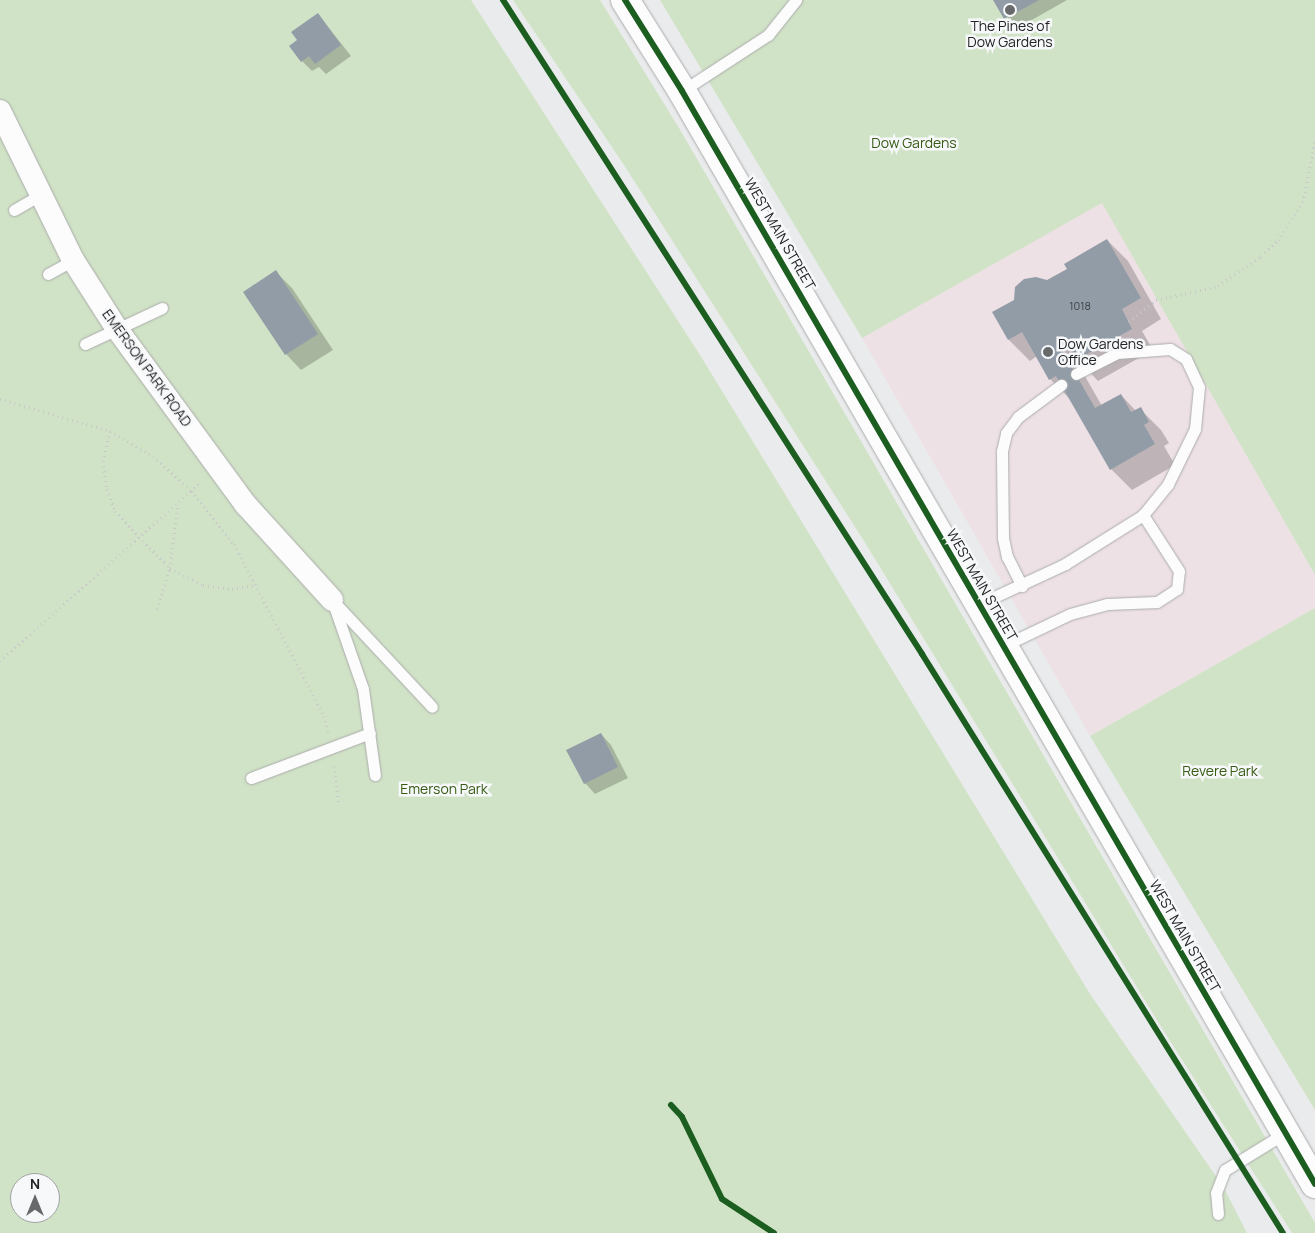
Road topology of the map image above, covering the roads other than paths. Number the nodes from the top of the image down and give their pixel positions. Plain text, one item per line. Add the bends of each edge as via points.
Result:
1 (625, 0) edge
2 (796, 0) edge
3 (682, 91) junction
4 (2, 122) edge
5 (40, 195) junction
6 (14, 210) dead end
7 (73, 260) junction
8 (48, 274) dead end
9 (162, 308) dead end
10 (117, 329) junction
11 (85, 344) dead end
12 (1076, 374) dead end
13 (1061, 385) dead end
14 (1143, 515) junction
15 (1022, 586) junction
16 (332, 600) junction
17 (979, 604) junction
18 (1004, 646) junction
19 (432, 707) dead end
20 (370, 733) junction
21 (375, 775) dead end
22 (251, 778) dead end
23 (1285, 1133) junction
24 (1315, 1184) edge
25 (1218, 1214) dead end

1 - 3 street, WEST MAIN STREET
2 - 3 lane via 768,34
3 - 17 street, WEST MAIN STREET
4 - 5 street, EMERSON PARK ROAD
5 - 6 lane
5 - 7 street, EMERSON PARK ROAD
7 - 8 lane
7 - 10 street, EMERSON PARK ROAD
9 - 10 lane
10 - 11 lane
10 - 16 street, EMERSON PARK ROAD via 246,505
12 - 14 lane via 1117,353 1147,349 1170,349 1186,359 1194,371 1200,387 1195,429 1168,484
13 - 15 lane via 1018,417 1006,433 1002,451 1003,538
14 - 15 lane via 1065,564
14 - 18 lane via 1179,571 1177,589 1157,602 1108,604 1070,614
15 - 17 lane
16 - 19 lane
16 - 20 lane via 363,689
17 - 18 street, WEST MAIN STREET
18 - 23 street, WEST MAIN STREET
20 - 21 lane
20 - 22 lane
23 - 24 street, WEST MAIN STREET
23 - 25 lane via 1225,1170 1216,1194

